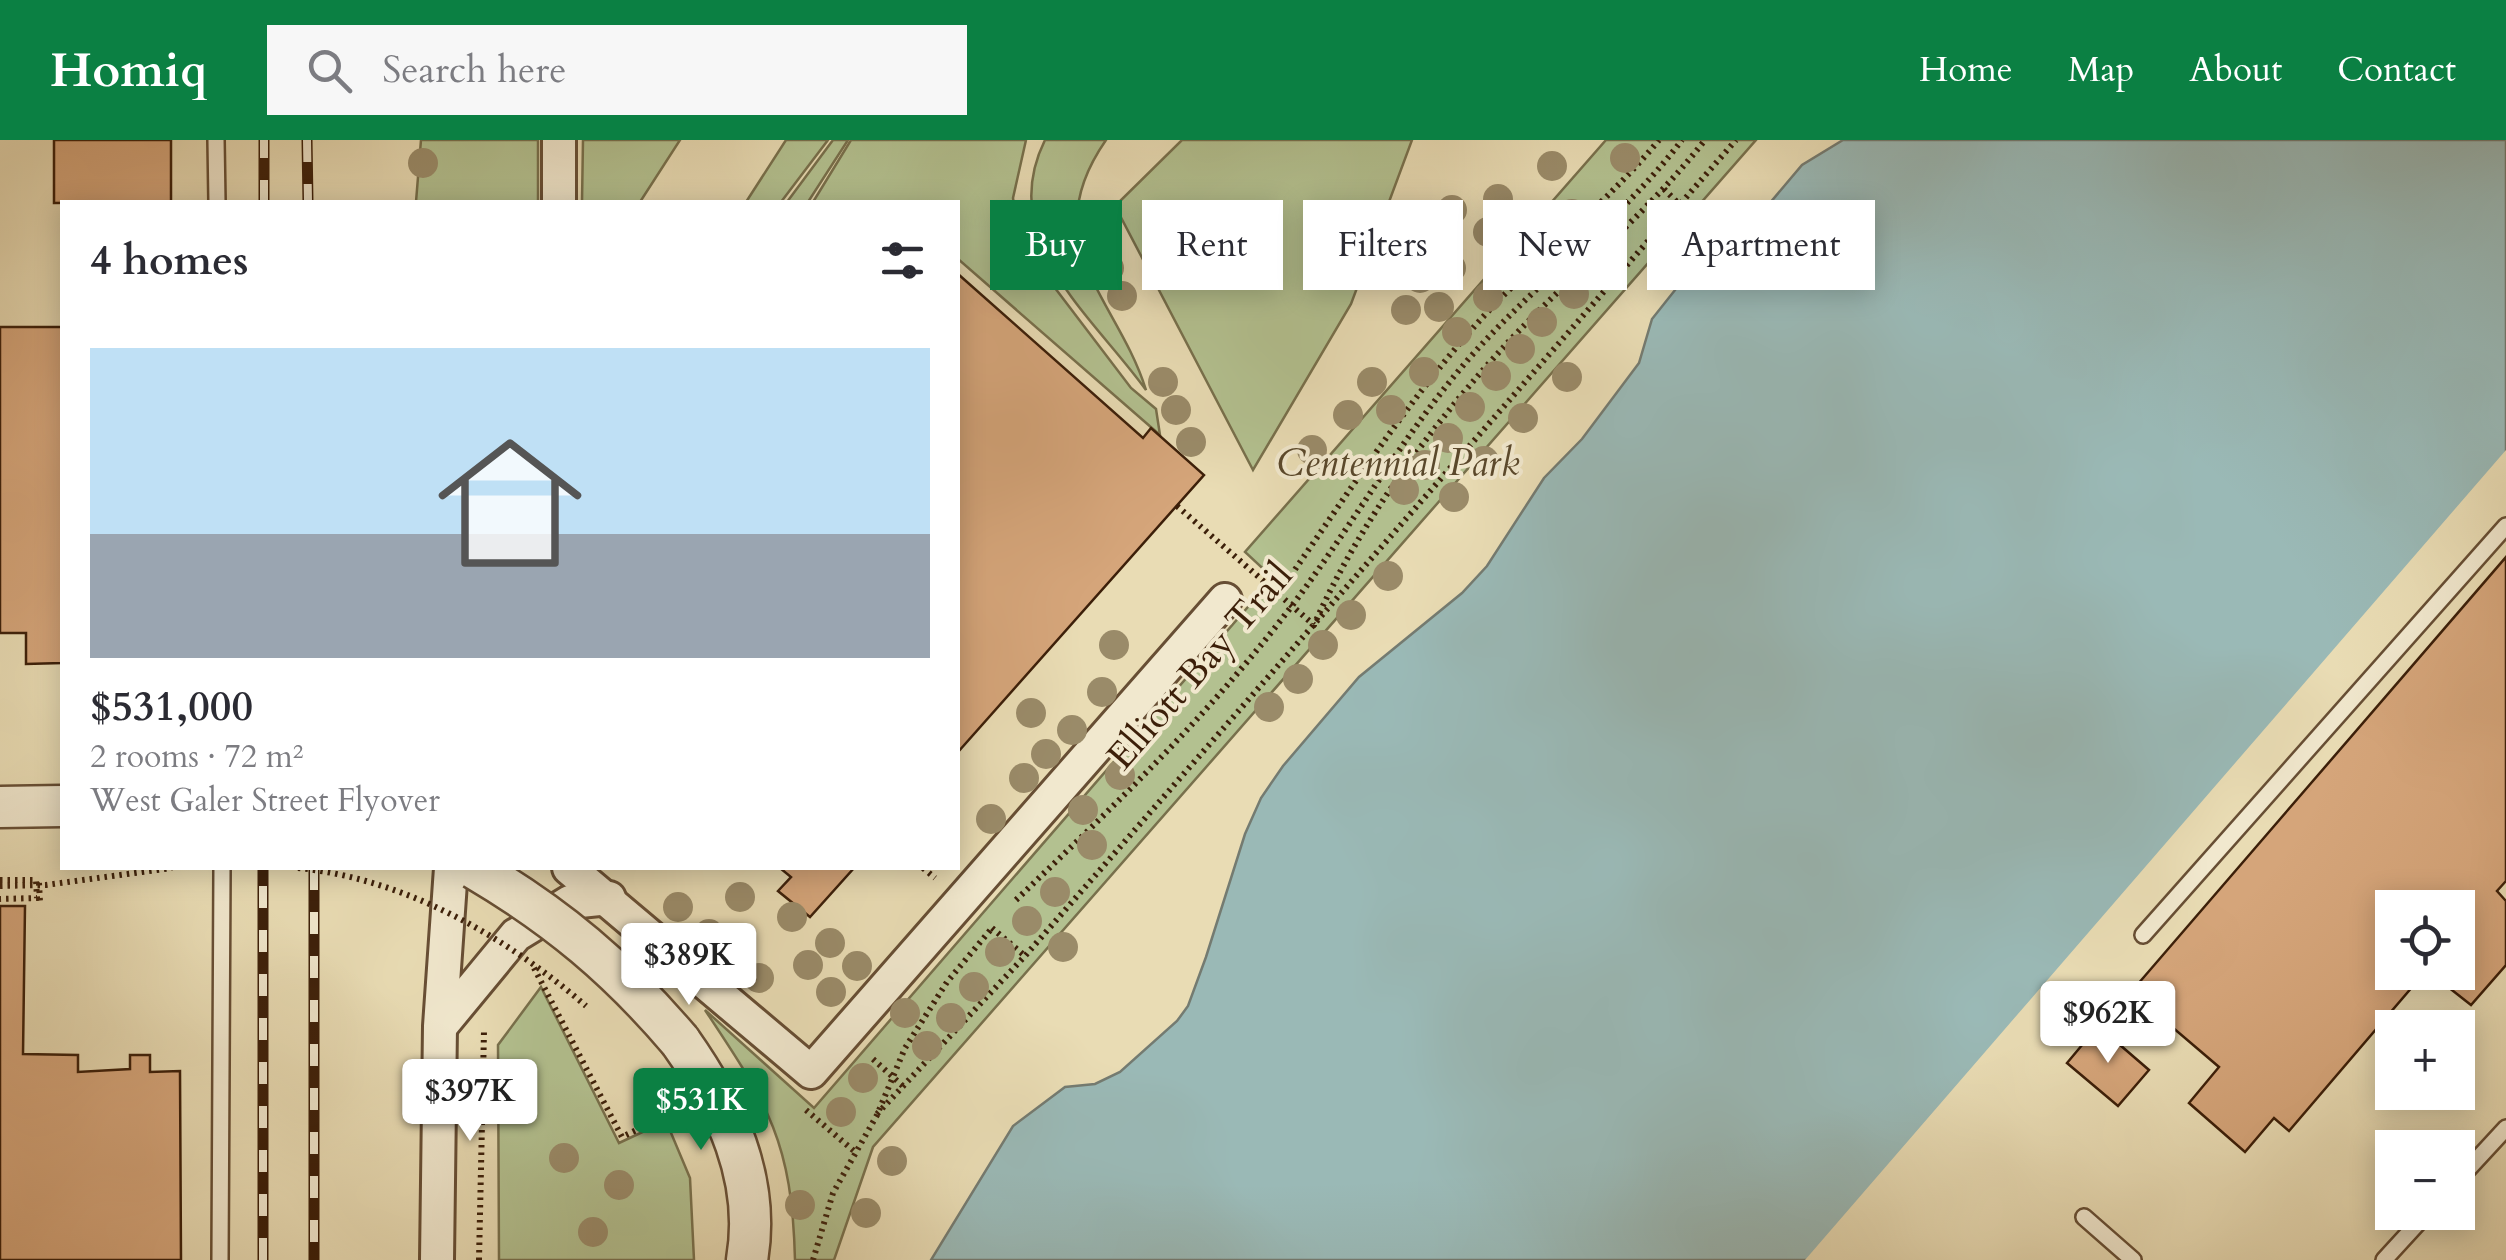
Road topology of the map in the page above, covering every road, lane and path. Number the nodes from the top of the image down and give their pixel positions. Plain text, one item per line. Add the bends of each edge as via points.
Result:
1 (216, 140) edge
2 (560, 140) edge
3 (1659, 140) edge
4 (1682, 140) edge
5 (1704, 140) edge
6 (1736, 140) edge
7 (1664, 190) junction
8 (217, 200) edge
9 (559, 200) edge
10 (1675, 200) edge
11 (1684, 200) edge
12 (1647, 243) edge
13 (2506, 526) edge
14 (1278, 594) dead end
15 (1225, 600) dead end
16 (1314, 625) junction
17 (60, 806) edge
18 (0, 807) edge
19 (157, 870) edge
20 (222, 870) edge
21 (307, 870) edge
22 (451, 870) edge
23 (477, 870) edge
24 (572, 870) edge
25 (0, 883) edge
26 (609, 898) junction
27 (0, 901) edge
28 (1012, 904) dead end
29 (1002, 916) dead end
30 (980, 917) dead end
31 (992, 928) junction
32 (2143, 935) dead end
33 (541, 950) dead end
34 (1025, 956) junction
35 (528, 957) junction
36 (513, 967) dead end
37 (594, 1014) dead end
38 (485, 1016) dead end
39 (440, 1026) junction
40 (864, 1050) dead end
41 (892, 1076) junction
42 (905, 1088) junction
43 (664, 1098) dead end
44 (796, 1102) dead end
45 (674, 1112) junction
46 (877, 1115) junction
47 (680, 1124) dead end
48 (2506, 1128) edge
49 (854, 1151) junction
50 (2475, 1162) edge
51 (2084, 1217) dead end
52 (2412, 1230) edge
53 (220, 1260) edge
54 (437, 1260) edge
55 (479, 1260) edge
56 (747, 1260) edge
57 (813, 1260) edge
58 (2133, 1260) edge
59 (2384, 1260) edge

1 - 8 lane
2 - 9 street
3 - 14 path via 1458,346
4 - 28 path, Elliott Bay Trail via 1466,363 1304,590 1179,744
5 - 7 path
6 - 11 path
7 - 10 path
7 - 16 path via 1476,380 1334,578
12 - 16 path
13 - 32 lane
15 - 26 street via 810,1072
16 - 34 path
17 - 18 street
19 - 25 path, bridge via 46,885
20 - 53 lane
21 - 37 path, bridge via 364,882 461,918 550,976
22 - 39 street
23 - 56 street, bridge via 568,929 629,981 710,1082 748,1174
24 - 26 street
25 - 27 path via 36,880 37,898
25 - 27 path, bridge via 39,882 40,902
26 - 39 street via 570,902 516,934
29 - 31 path
30 - 31 path
31 - 34 path
31 - 41 path via 947,982
33 - 35 path
34 - 42 path
35 - 36 path
35 - 45 path via 622,1137
38 - 55 path
39 - 54 street
40 - 41 path
41 - 42 path
41 - 46 path
42 - 46 path
43 - 45 path
44 - 49 path
45 - 47 path
46 - 49 path
48 - 50 lane
49 - 57 path
51 - 58 lane
52 - 59 lane

